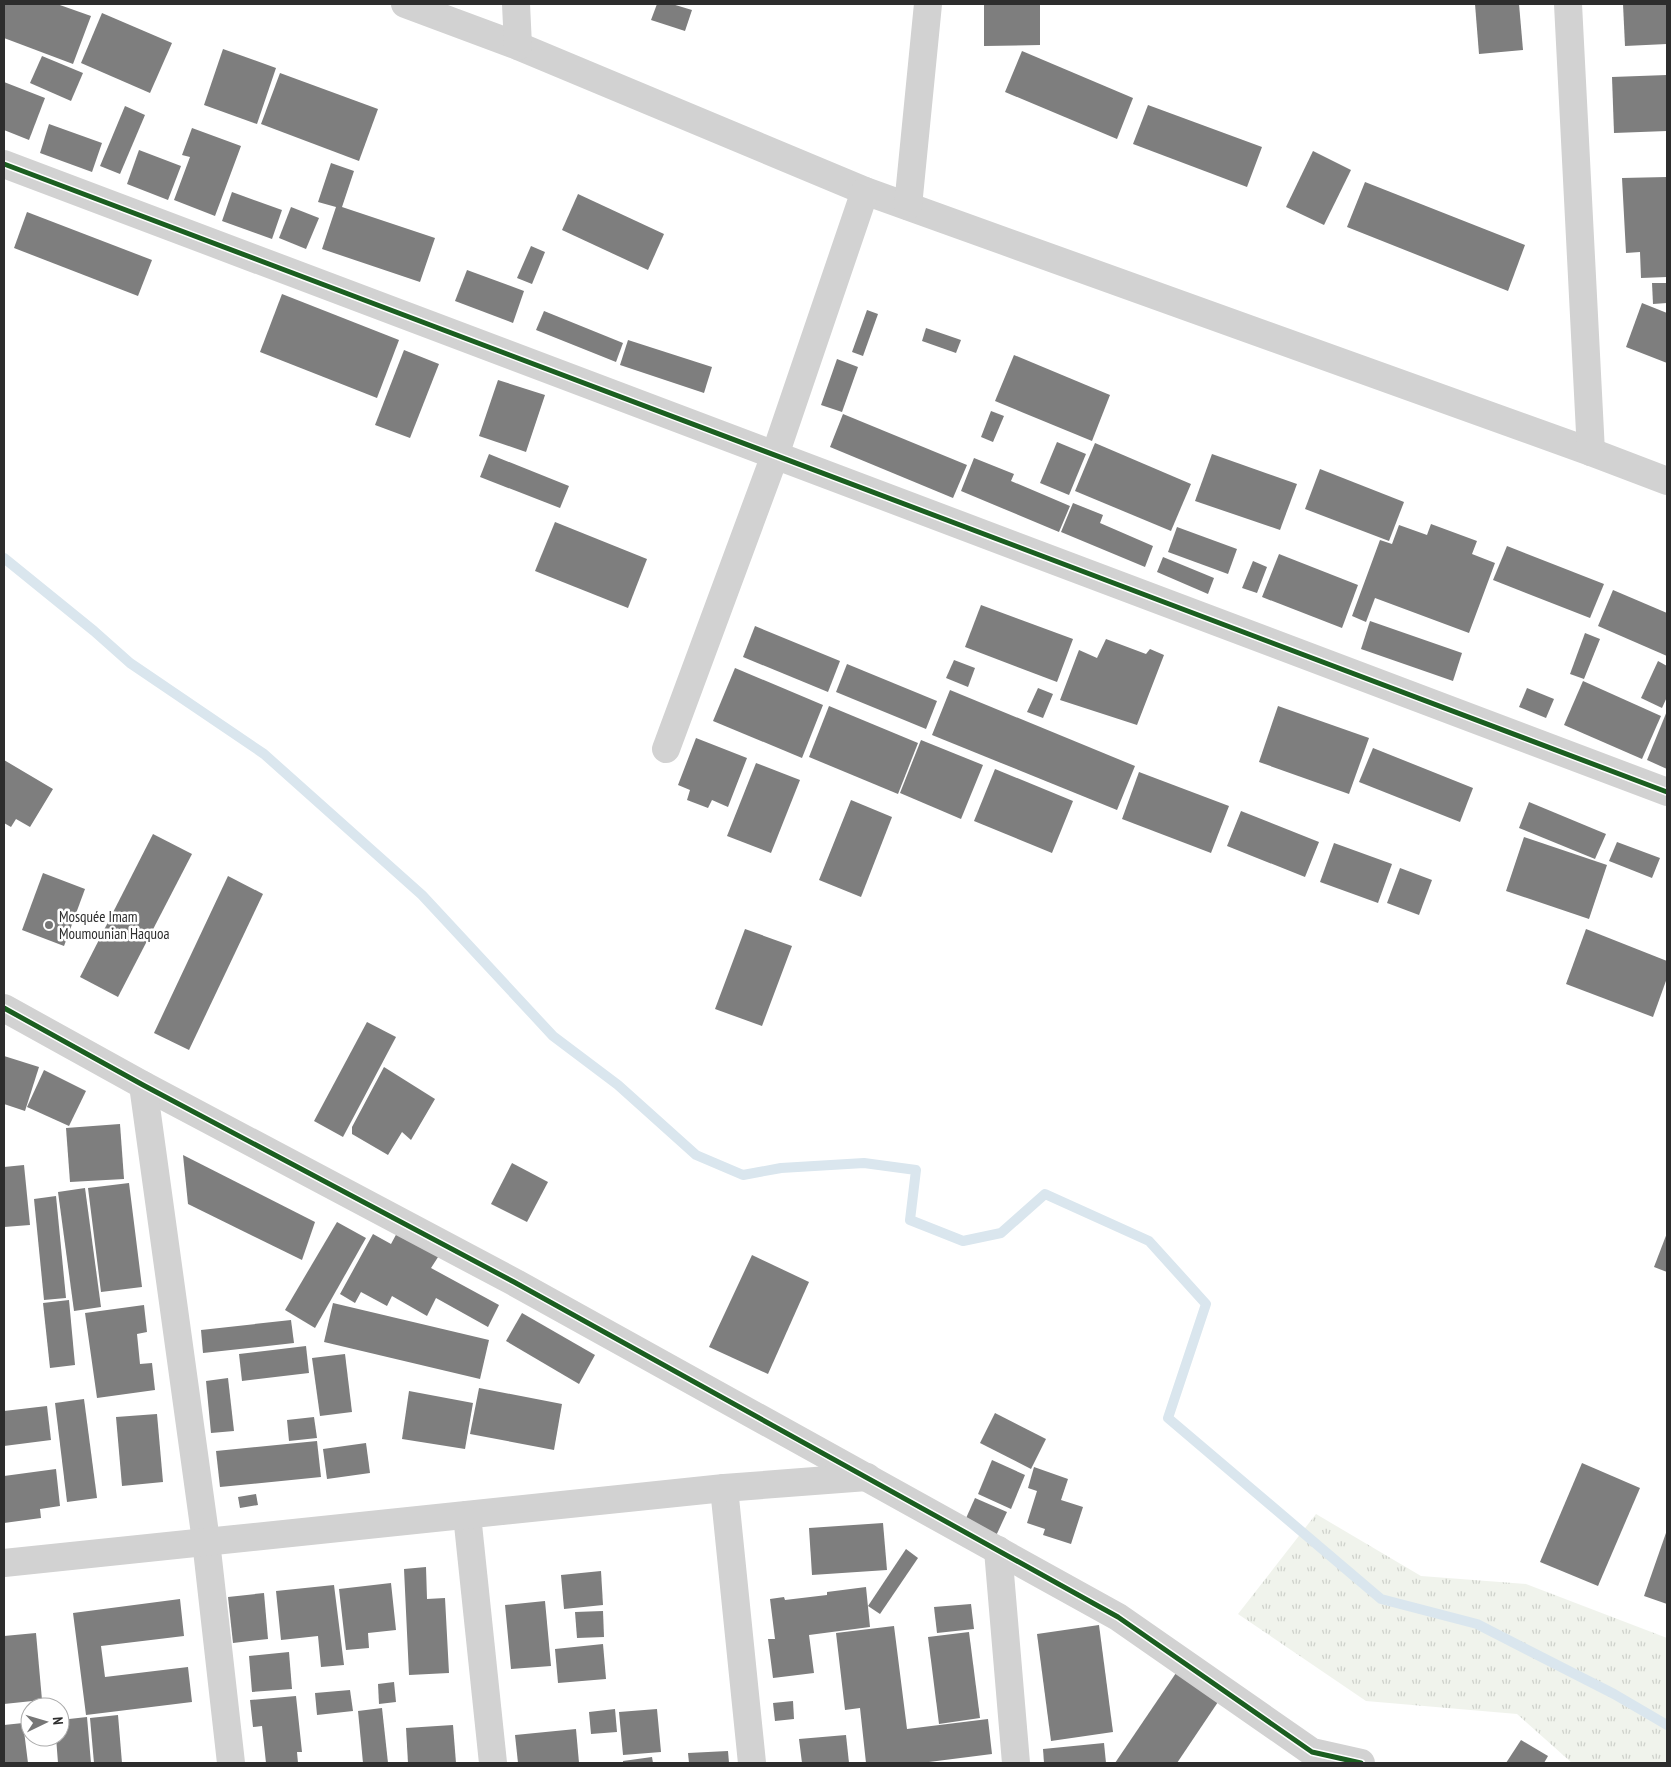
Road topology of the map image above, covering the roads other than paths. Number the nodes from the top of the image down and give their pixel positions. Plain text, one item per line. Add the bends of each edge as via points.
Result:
1 (405, 4) edge
2 (516, 4) edge
3 (928, 4) edge
4 (1568, 4) edge
5 (518, 46) junction
6 (4, 164) edge
7 (865, 191) junction
8 (908, 206) junction
9 (1591, 452) junction
10 (775, 455) junction
11 (1667, 481) edge
12 (666, 749) dead end
13 (1667, 792) edge
14 (4, 1008) edge
15 (143, 1084) junction
16 (867, 1477) junction
17 (724, 1488) junction
18 (467, 1515) junction
19 (206, 1541) junction
20 (998, 1550) junction
21 (4, 1563) edge
22 (1312, 1758) edge
23 (231, 1763) edge
24 (493, 1763) edge
25 (752, 1763) edge
26 (1016, 1763) edge
27 (1361, 1763) edge

1 - 5 street
2 - 5 street
3 - 8 street
4 - 9 street
5 - 7 street
6 - 10 street
7 - 8 street
7 - 10 street
8 - 9 street
9 - 11 street
10 - 12 street
10 - 13 street
14 - 15 street
15 - 16 street via 514,1282
15 - 19 street
16 - 17 street
16 - 20 street
17 - 18 street
17 - 25 street
18 - 19 street
18 - 24 street
19 - 21 street
19 - 23 street
20 - 22 street via 1118,1617
20 - 26 street
22 - 27 street

